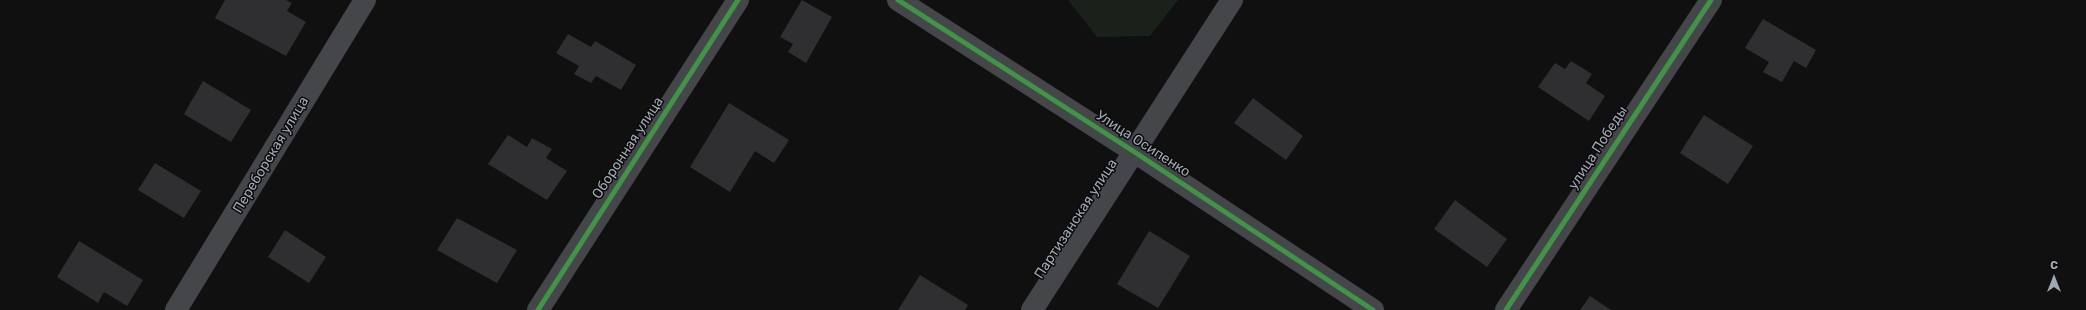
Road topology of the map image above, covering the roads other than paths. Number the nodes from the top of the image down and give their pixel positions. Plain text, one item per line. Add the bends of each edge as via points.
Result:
1 (365, 0) edge
2 (738, 0) edge
3 (898, 0) edge
4 (1232, 0) edge
5 (1711, 0) edge
6 (1133, 151) junction
7 (176, 310) edge
8 (538, 310) edge
9 (1032, 310) edge
10 (1373, 310) edge
11 (1506, 310) edge

1 - 7 street, Переборская улица
2 - 8 street, Оборонная улица
3 - 6 street, Улица Осипенко
4 - 6 street, Партизанская улица
5 - 11 street, улица Победы
6 - 9 street, Партизанская улица
6 - 10 street, Улица Осипенко

